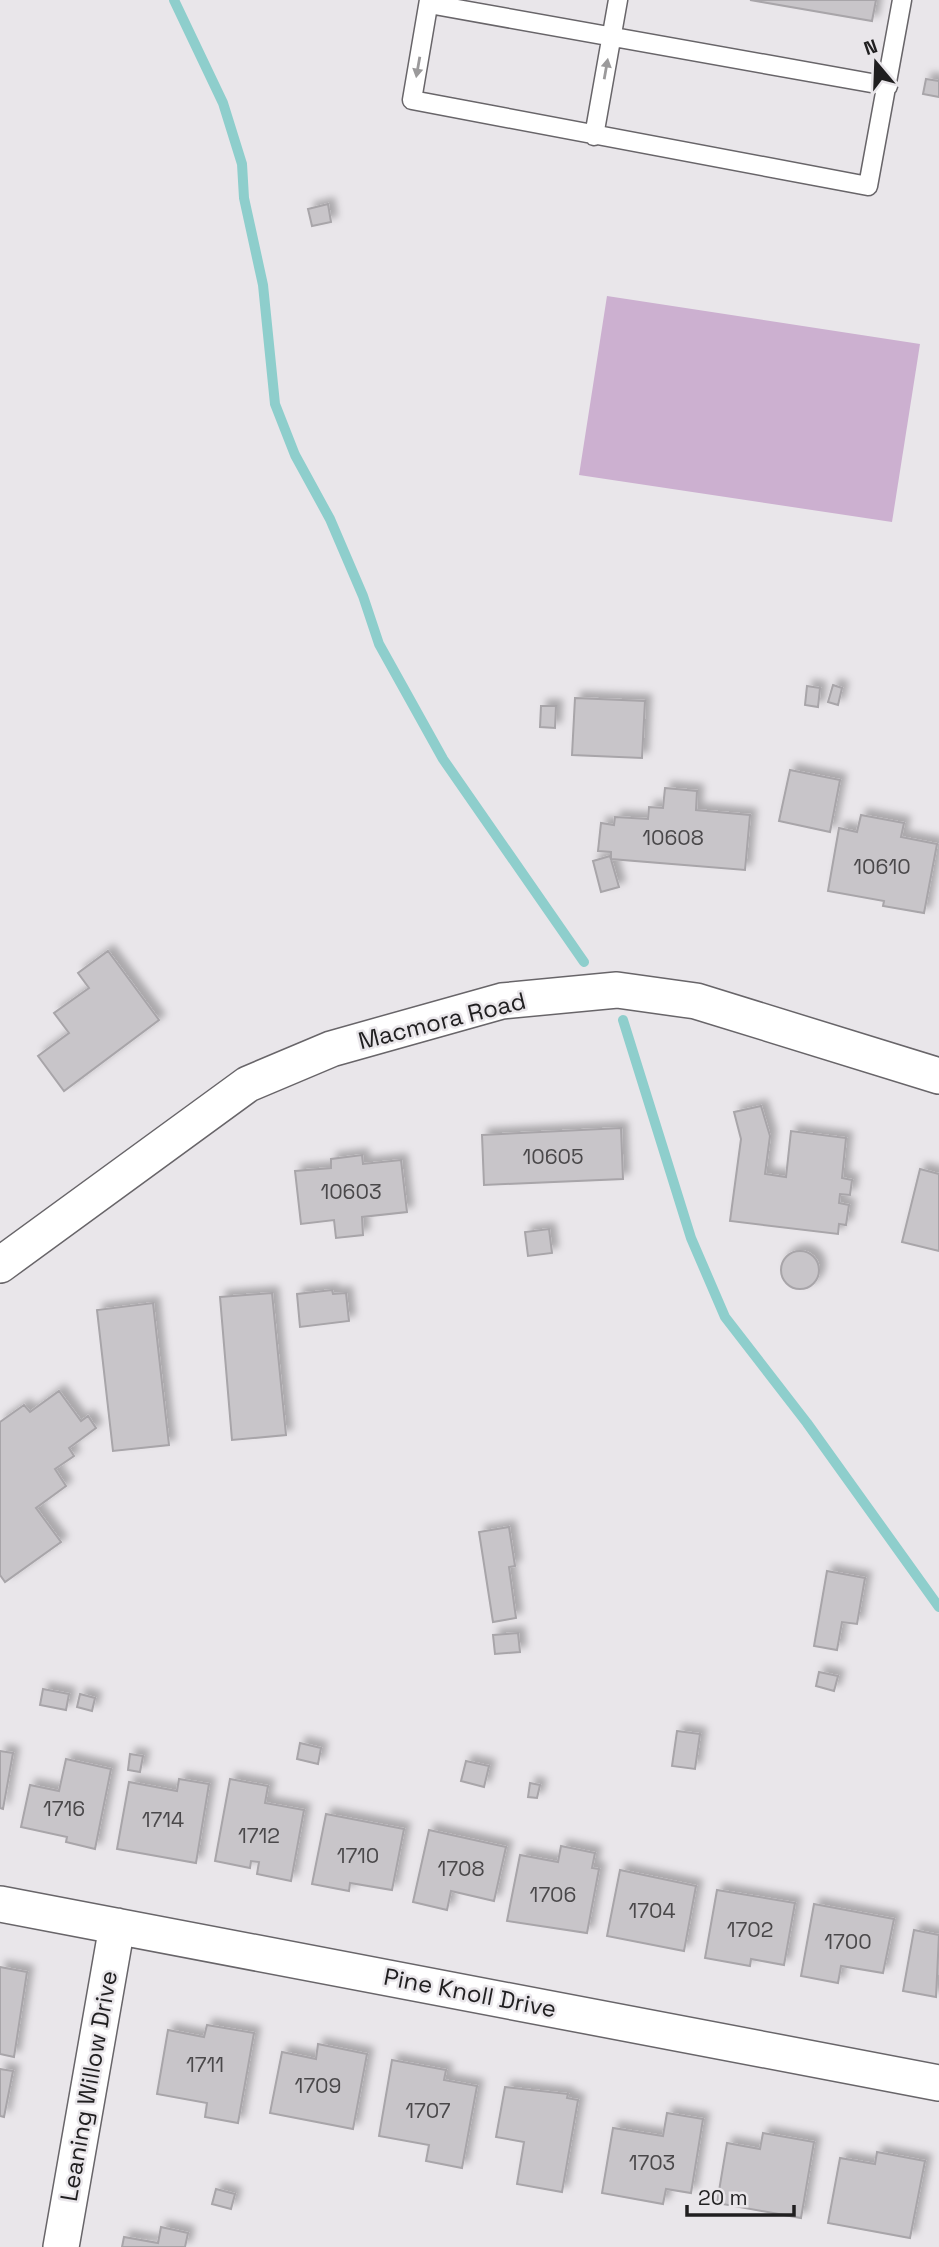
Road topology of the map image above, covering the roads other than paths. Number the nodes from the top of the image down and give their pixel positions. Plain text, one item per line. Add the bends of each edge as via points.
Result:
1 (618, 0) edge
2 (902, 0) edge
3 (429, 2) edge
4 (612, 35) junction
5 (888, 86) junction
6 (594, 136) junction
7 (939, 1076) edge
8 (0, 1265) edge
9 (0, 1904) edge
10 (117, 1926) junction
11 (939, 2083) edge
12 (61, 2247) edge

1 - 4 lane
2 - 5 lane
3 - 4 lane
3 -> 6 lane via 412,100
4 - 5 lane
6 -> 4 lane
5 - 6 lane via 868,186
7 - 8 street, Macmora Road via 696,1001 617,990 502,1001 331,1049 248,1084
9 - 10 street, Pine Knoll Drive
10 - 11 street, Pine Knoll Drive
10 - 12 street, Leaning Willow Drive

